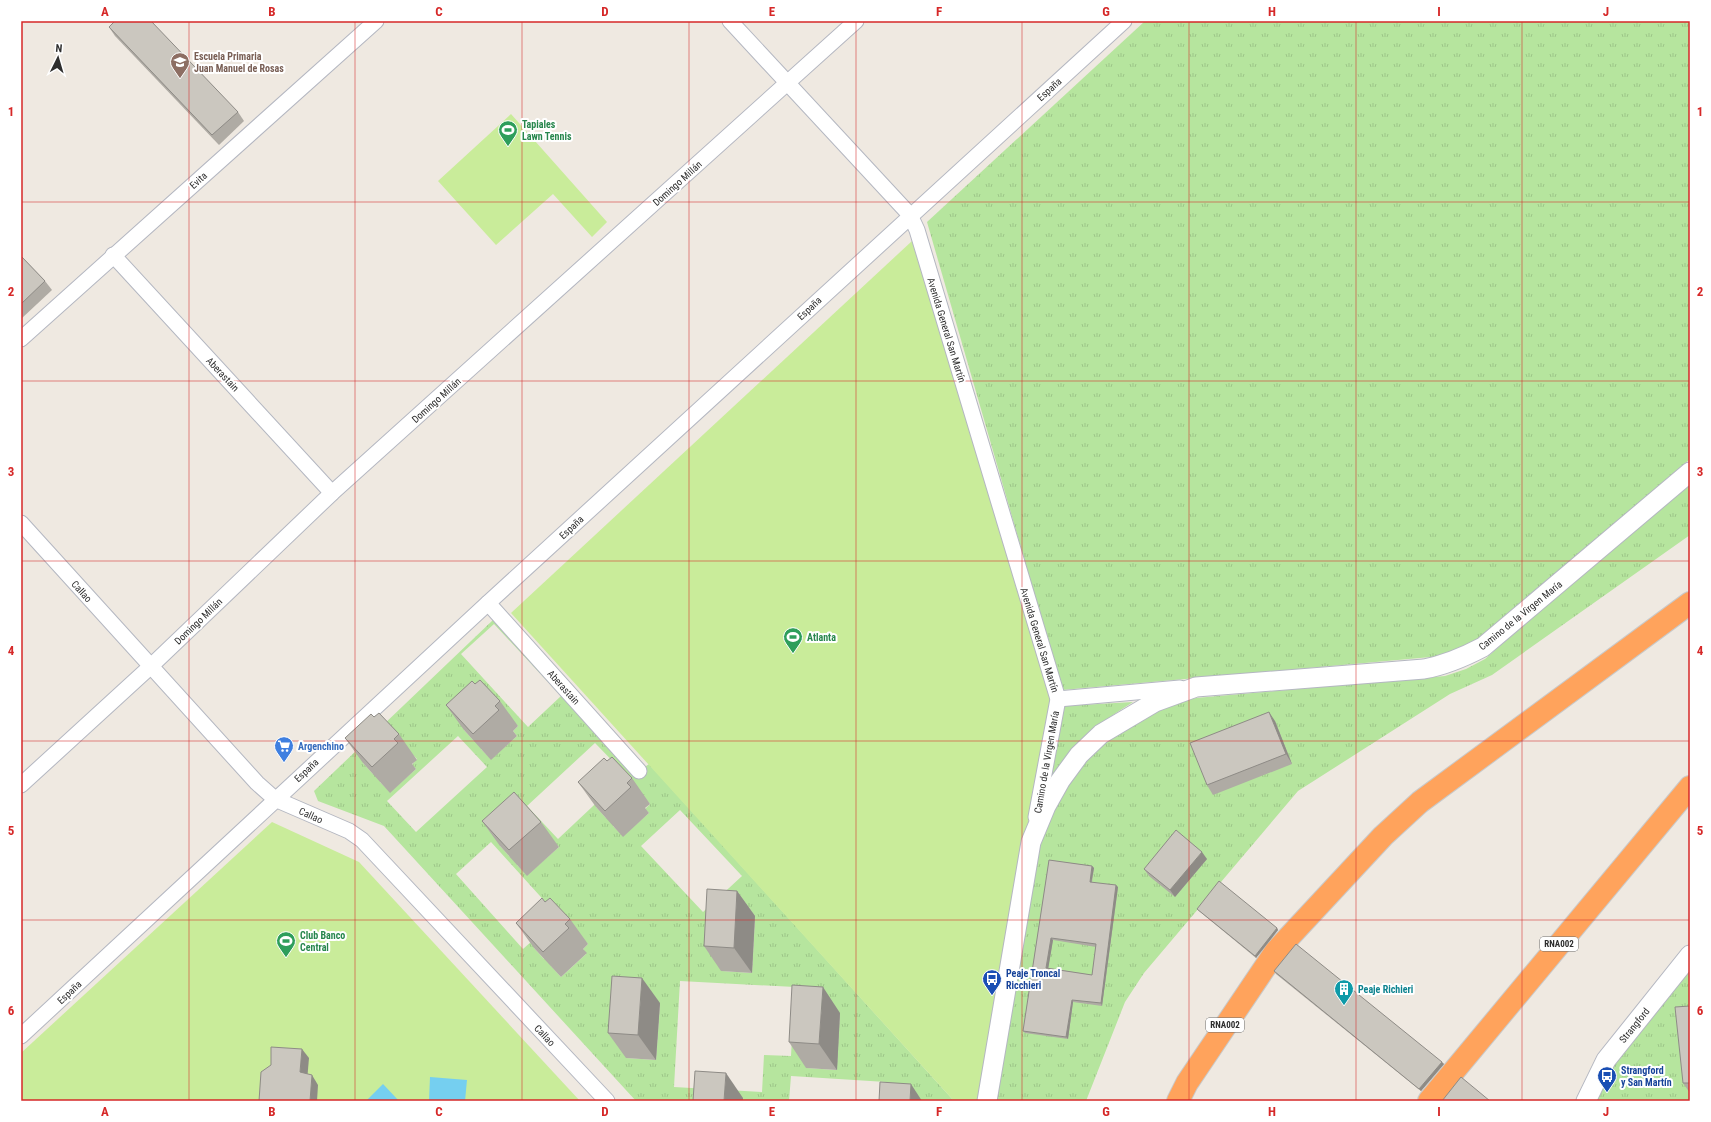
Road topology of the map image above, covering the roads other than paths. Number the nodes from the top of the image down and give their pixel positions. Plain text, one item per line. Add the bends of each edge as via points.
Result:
1 (376, 21) edge
2 (730, 21) edge
3 (856, 21) edge
4 (1124, 21) edge
5 (787, 83) junction
6 (910, 215) junction
7 (113, 255) junction
8 (21, 339) edge
9 (1690, 472) edge
10 (332, 493) junction
11 (21, 523) edge
12 (488, 602) junction
13 (1690, 603) edge
14 (150, 667) junction
15 (1196, 687) junction
16 (1058, 699) junction
17 (639, 771) dead end
18 (21, 785) edge
19 (1690, 787) edge
20 (275, 799) junction
21 (1031, 842) junction
22 (1690, 954) edge
23 (21, 1036) edge
24 (607, 1101) edge
25 (987, 1101) edge
26 (1178, 1101) edge
27 (1429, 1101) edge
28 (1586, 1101) edge

1 - 7 street, Evita
2 - 5 street, Avenida General San Martín
3 - 5 street, Domingo Millán
4 - 6 street, España
5 - 6 street, Avenida General San Martín
5 - 10 street, Domingo Millán
6 - 12 street, España
6 - 16 street, Avenida General San Martín via 917,230
7 - 8 street, Evita
7 - 10 street, Aberastain
9 - 15 street, Camino de la Virgen María via 1483,647 1463,658 1444,666 1424,669
10 - 14 street, Domingo Millán
11 - 14 street, Callao
12 - 17 street, Aberastain
12 - 20 street, España
13 - 26 highway, RNA002 via 1420,802 1383,836 1276,951 1187,1083
14 - 18 street, Domingo Millán
14 - 20 street, Callao via 257,783
15 - 16 street, Camino de la Virgen María
15 - 21 street, Camino de la Virgen María via 1155,702 1101,734 1079,755 1060,781
16 - 21 street, Camino de la Virgen María
19 - 27 highway, RNA002
20 - 23 street, España
20 - 24 street, Callao via 349,831 362,840
21 - 25 street, Camino de la Virgen María
22 - 28 street, Strangford via 1606,1060

